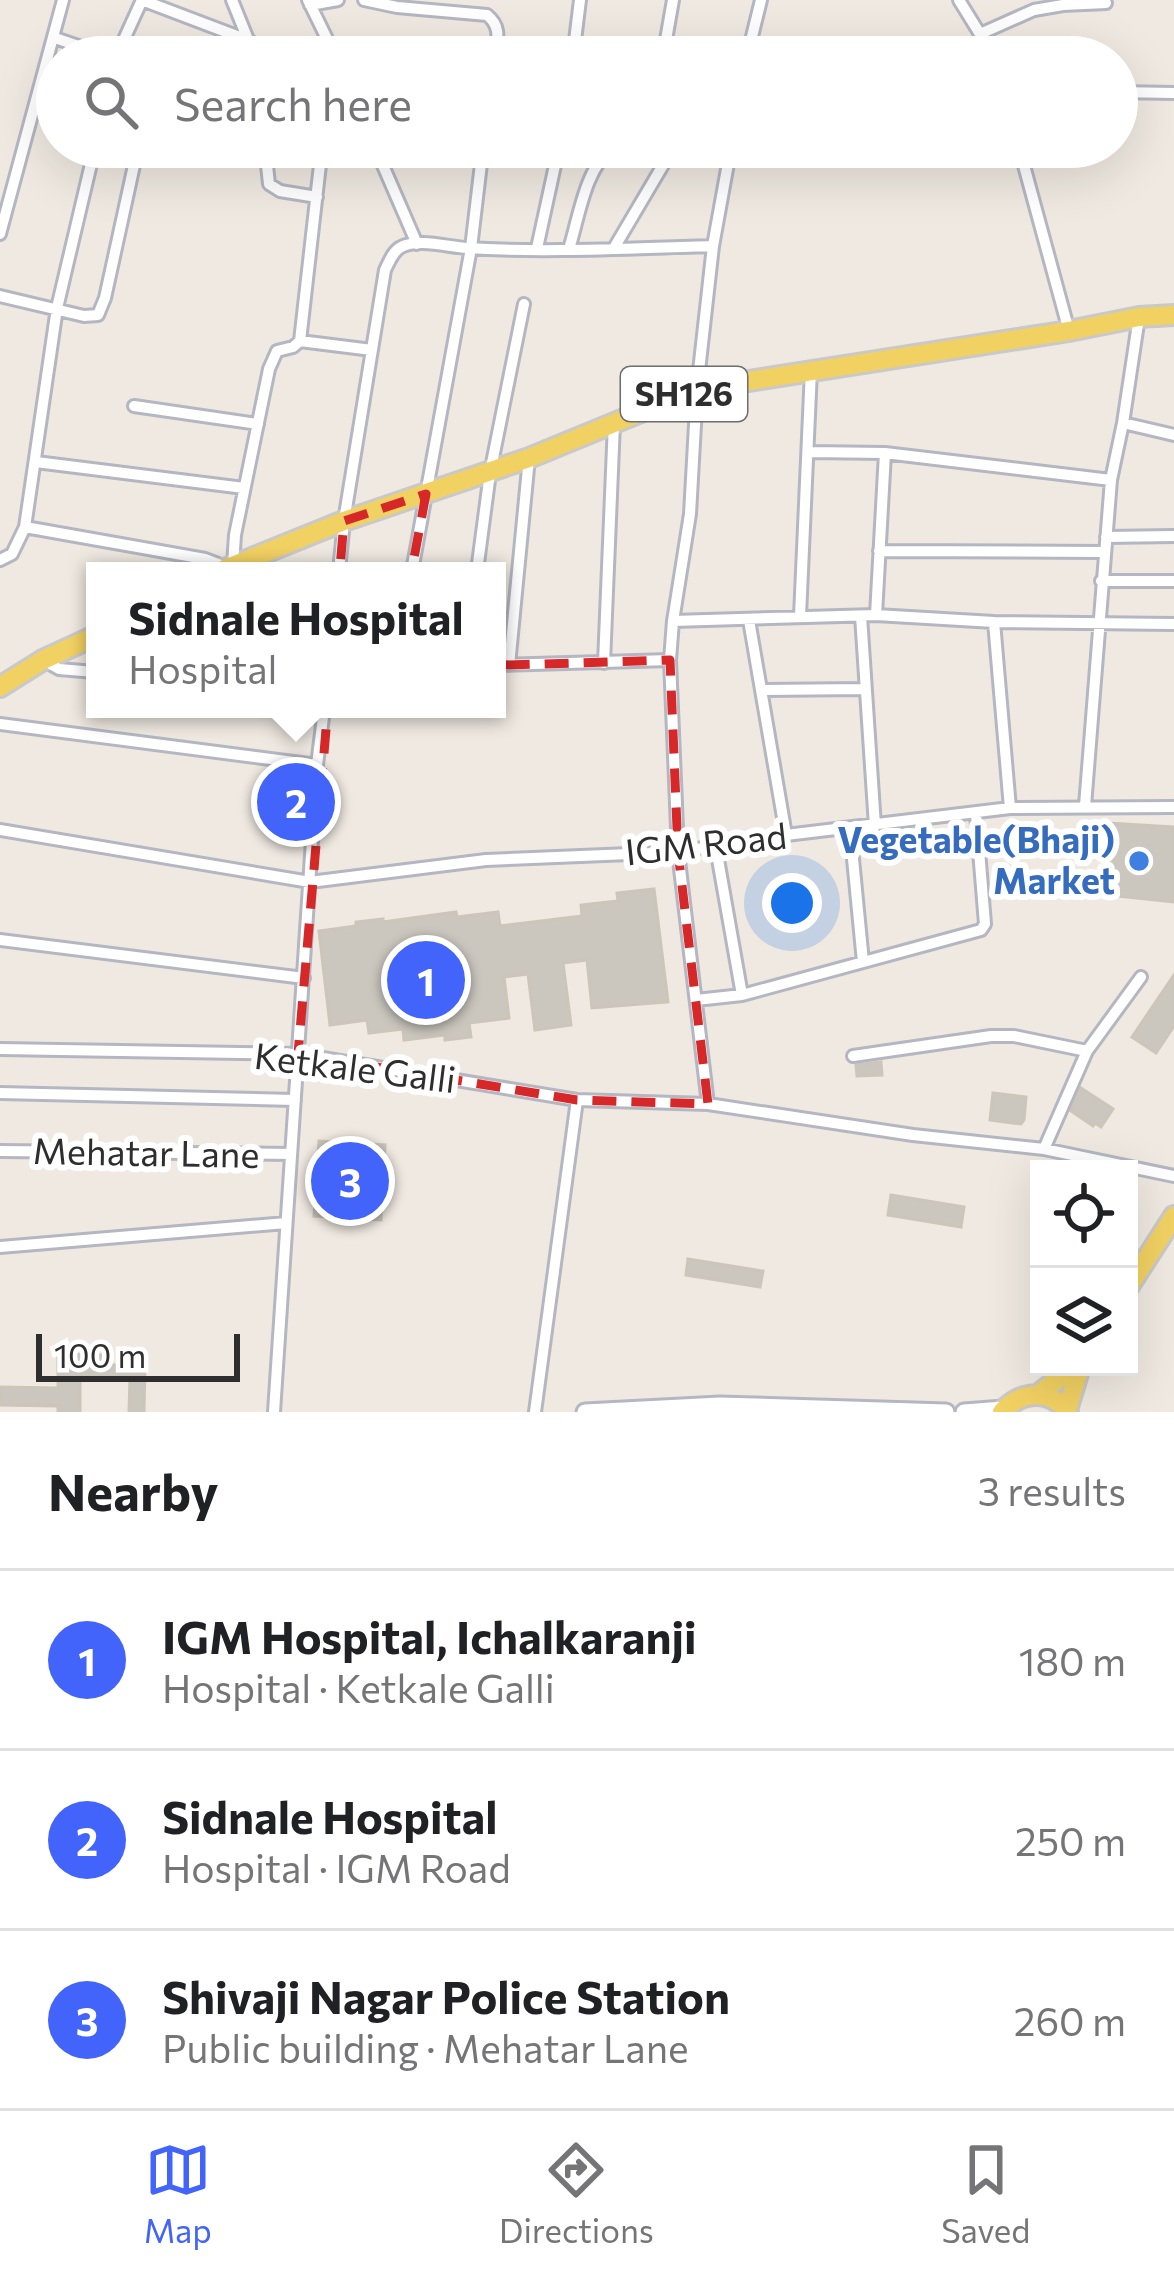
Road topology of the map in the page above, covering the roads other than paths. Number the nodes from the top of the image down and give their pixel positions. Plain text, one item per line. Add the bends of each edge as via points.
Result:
1 (63, 0) edge
2 (142, 0) edge
3 (232, 0) edge
4 (338, 0) edge
5 (364, 0) edge
6 (580, 0) edge
7 (674, 0) edge
8 (761, 0) edge
9 (958, 0) edge
10 (309, 2) edge
11 (1106, 3) dead end
12 (980, 34) joint
13 (55, 36) edge
14 (124, 36) edge
15 (237, 36) edge
16 (248, 36) edge
17 (324, 36) edge
18 (497, 36) edge
19 (576, 36) edge
20 (667, 36) edge
21 (752, 36) edge
22 (1138, 92) edge
23 (1174, 93) edge
24 (36, 96) edge
25 (90, 168) edge
26 (133, 168) edge
27 (267, 168) edge
28 (320, 168) edge
29 (384, 168) edge
30 (481, 168) edge
31 (554, 168) edge
32 (596, 168) edge
33 (660, 168) edge
34 (727, 168) edge
35 (1025, 168) edge
36 (317, 197) junction
37 (0, 234) edge
38 (417, 244) junction
39 (712, 246) junction
40 (471, 248) junction
41 (537, 248) junction
42 (614, 248) junction
43 (569, 249) junction
44 (0, 296) edge
45 (524, 304) dead end
46 (57, 308) junction
47 (1174, 315) edge
48 (1139, 317) junction
49 (1069, 331) junction
50 (300, 340) junction
51 (372, 350) junction
52 (811, 370) junction
53 (697, 389) junction
54 (134, 406) dead end
55 (614, 423) junction
56 (1123, 423) junction
57 (258, 424) junction
58 (1174, 435) edge
59 (809, 452) junction
60 (885, 453) junction
61 (529, 458) junction
62 (36, 462) junction
63 (490, 473) junction
64 (1111, 480) junction
65 (244, 488) junction
66 (426, 494) junction
67 (344, 521) junction
68 (25, 526) junction
69 (1174, 536) edge
70 (1106, 537) junction
71 (879, 551) junction
72 (1104, 552) junction
73 (0, 560) edge
74 (213, 562) edge
75 (227, 562) edge
76 (240, 562) edge
77 (340, 562) edge
78 (414, 562) edge
79 (478, 562) edge
80 (1101, 581) junction
81 (1174, 581) edge
82 (876, 615) junction
83 (800, 616) junction
84 (862, 616) junction
85 (673, 620) junction
86 (749, 620) junction
87 (994, 622) junction
88 (1097, 622) junction
89 (1174, 624) edge
90 (86, 640) edge
91 (506, 641) edge
92 (43, 660) junction
93 (670, 660) junction
94 (604, 663) junction
95 (506, 665) edge
96 (86, 671) edge
97 (0, 687) edge
98 (864, 689) junction
99 (762, 690) junction
100 (323, 718) edge
101 (0, 724) edge
102 (317, 765) junction
103 (1085, 806) junction
104 (1174, 807) edge
105 (1010, 808) junction
106 (976, 814) junction
107 (874, 826) junction
108 (850, 829) junction
109 (0, 830) edge
110 (786, 836) junction
111 (716, 848) junction
112 (678, 853) junction
113 (310, 882) junction
114 (0, 940) edge
115 (862, 962) junction
116 (1141, 976) dead end
117 (304, 978) junction
118 (742, 994) junction
119 (696, 1000) junction
120 (0, 1049) edge
121 (1087, 1051) junction
122 (298, 1054) junction
123 (854, 1056) dead end
124 (0, 1093) edge
125 (295, 1100) junction
126 (577, 1100) junction
127 (708, 1104) junction
128 (1044, 1149) junction
129 (0, 1151) edge
130 (291, 1154) junction
131 (1174, 1176) edge
132 (1174, 1216) edge
133 (286, 1223) junction
134 (0, 1247) edge
135 (1138, 1272) edge
136 (1064, 1376) edge
137 (1075, 1376) edge
138 (1039, 1394) junction
139 (1003, 1410) edge
140 (1067, 1411) edge
141 (274, 1412) edge
142 (536, 1412) edge
143 (585, 1412) edge
144 (946, 1412) edge
145 (964, 1412) edge

1 - 13 street
2 - 14 street
2 - 15 street
3 - 16 street
4 - 10 street
5 - 18 street via 487,15
6 - 19 street
7 - 20 street
8 - 21 street
9 - 12 street
10 - 17 street
11 - 12 street via 1034,10
22 - 23 street
24 - 37 street
25 - 46 street
26 - 46 street via 98,315
27 - 36 street via 269,184 280,191
28 - 36 street
29 - 38 street
30 - 40 street
31 - 41 street
32 - 43 street
33 - 42 street
34 - 39 street
35 - 49 street
36 - 50 street
38 - 40 street
38 - 51 street via 392,255
39 - 42 street
39 - 53 street
40 - 41 street
40 - 66 street
41 - 43 street
42 - 43 street
44 - 46 street
45 - 63 street
46 - 62 street
47 - 48 main road, SH126
48 - 49 main road, SH126
48 - 56 street
49 - 52 main road, SH126
50 - 51 street
50 - 57 street via 278,351
51 - 67 street
52 - 53 main road, SH126
52 - 59 street
53 - 55 main road, SH126
53 - 85 street
54 - 57 street
55 - 61 main road, SH126
55 - 94 street
56 - 58 street
56 - 64 street
57 - 65 street
59 - 60 street
59 - 83 street
60 - 64 street
60 - 71 street
61 - 63 main road, SH126
61 - 91 street
62 - 65 street
62 - 68 street
63 - 66 main road, SH126
63 - 79 street
64 - 70 street
65 - 75 street
66 - 67 main road, SH126
66 - 78 street
67 - 76 main road, SH126
67 - 77 street
68 - 73 street
68 - 74 street
69 - 70 street
70 - 72 street
71 - 72 street
71 - 82 street
72 - 80 street
80 - 81 street
80 - 88 street
82 - 84 street
82 - 87 street
83 - 84 street
83 - 86 street
84 - 98 street
85 - 86 street
85 - 93 street
86 - 99 street
87 - 88 street
87 - 105 street
88 - 89 street
88 - 103 street
90 - 92 main road
92 - 96 street
92 - 97 main road
93 - 94 street
93 - 112 street
94 - 95 street
98 - 99 street
98 - 107 street
99 - 110 street
100 - 102 street
101 - 102 street
102 - 113 street
103 - 104 street, IGM Road
103 - 105 street, IGM Road
105 - 106 street, IGM Road
106 - 107 street, IGM Road
106 - 115 street via 981,930
107 - 108 street, IGM Road
108 - 110 street, IGM Road
108 - 115 street
109 - 113 street, IGM Road
110 - 111 street, IGM Road
111 - 112 street, IGM Road
111 - 118 street
112 - 113 street, IGM Road via 485,860
112 - 119 street
113 - 117 street
114 - 117 street
115 - 118 street
116 - 121 street
117 - 122 street
118 - 119 street
119 - 127 street
120 - 122 street, Ketkale Galli
121 - 123 street via 991,1036
121 - 128 street
122 - 125 street
122 - 126 street, Ketkale Galli
124 - 125 street
125 - 130 street
126 - 127 street, Ketkale Galli
126 - 142 street
127 - 128 street, Ketkale Galli
128 - 131 street, Ketkale Galli
129 - 130 street, Mehatar Lane
130 - 133 street
132 - 135 main road
133 - 134 street
133 - 141 street
136 - 138 main road
137 - 140 main road
138 - 139 main road
138 - 140 main road
139 - 145 main road
143 - 144 main road via 720,1405

